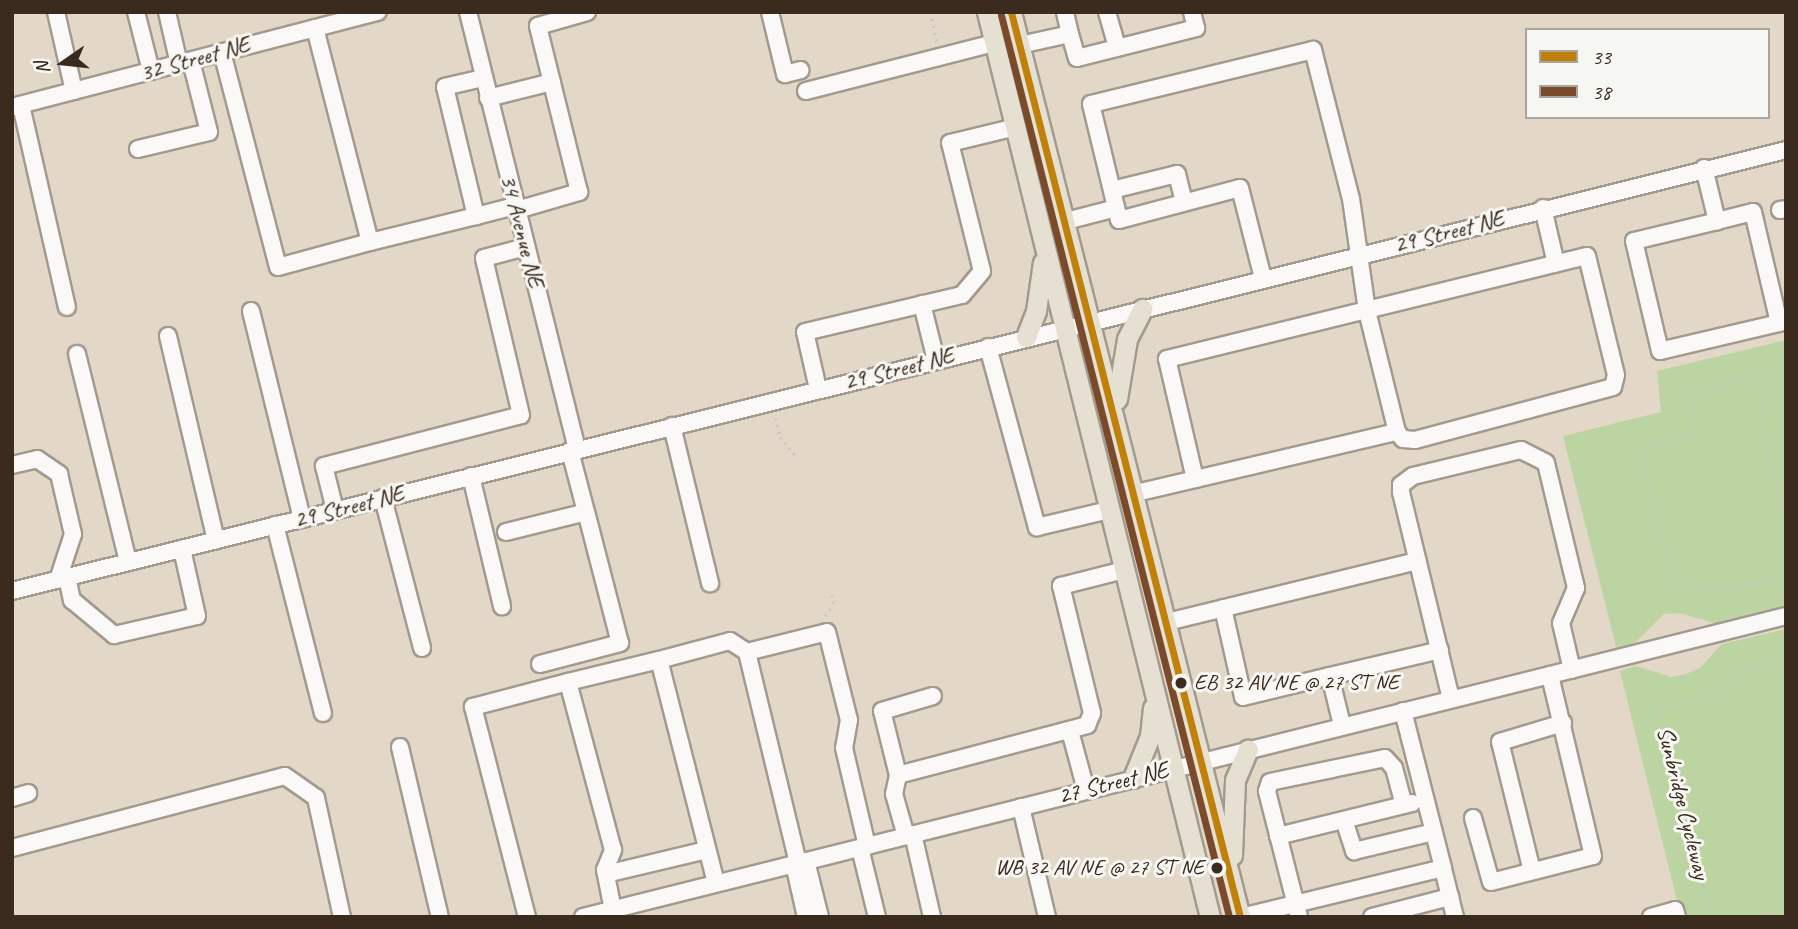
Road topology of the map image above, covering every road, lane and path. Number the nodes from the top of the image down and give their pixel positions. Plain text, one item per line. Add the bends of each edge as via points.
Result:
1 (56, 12) edge
2 (136, 12) edge
3 (167, 12) edge
4 (378, 12) edge
5 (468, 12) edge
6 (587, 12) edge
7 (770, 12) edge
8 (930, 12) edge
9 (987, 12) edge
10 (1012, 12) edge
11 (1065, 12) edge
12 (1107, 12) edge
13 (1192, 12) edge
14 (351, 15) edge
15 (324, 21) edge
16 (1070, 34) junction
17 (995, 43) junction
18 (1020, 45) junction
19 (940, 48) dead end
20 (1116, 48) junction
21 (222, 52) junction
22 (185, 62) junction
23 (801, 70) dead end
24 (151, 71) junction
25 (483, 78) junction
26 (552, 82) junction
27 (74, 91) junction
28 (806, 91) dead end
29 (488, 98) junction
30 (16, 106) edge
31 (1016, 127) junction
32 (138, 149) dead end
33 (1786, 150) edge
34 (1704, 168) junction
35 (1112, 190) junction
36 (1184, 202) junction
37 (516, 208) junction
38 (1116, 208) junction
39 (1543, 208) junction
40 (476, 216) junction
41 (1066, 221) junction
42 (1717, 221) junction
43 (370, 242) junction
44 (526, 247) junction
45 (1044, 251) junction
46 (1362, 253) junction
47 (1556, 264) junction
48 (1263, 278) junction
49 (922, 304) junction
50 (67, 307) dead end
51 (1142, 309) junction
52 (251, 310) dead end
53 (1367, 311) junction
54 (1092, 319) junction
55 (1063, 328) junction
56 (168, 336) dead end
57 (1026, 337) junction
58 (988, 346) junction
59 (77, 354) dead end
60 (936, 359) junction
61 (818, 389) junction
62 (772, 401) junction
63 (1116, 411) junction
64 (672, 426) junction
65 (1397, 432) junction
66 (573, 451) junction
67 (797, 457) dead end
68 (12, 465) edge
69 (471, 476) junction
70 (1195, 479) junction
71 (1136, 493) junction
72 (383, 498) junction
73 (335, 510) junction
74 (1109, 510) junction
75 (586, 512) junction
76 (302, 519) junction
77 (1786, 524) edge
78 (275, 525) junction
79 (506, 532) dead end
80 (216, 540) junction
81 (182, 548) junction
82 (1418, 561) junction
83 (128, 562) junction
84 (1124, 570) junction
85 (1786, 575) edge
86 (62, 578) junction
87 (710, 583) dead end
88 (12, 591) edge
89 (831, 595) dead end
90 (502, 606) dead end
91 (1223, 608) junction
92 (1786, 616) edge
93 (822, 620) dead end
94 (1167, 622) junction
95 (422, 648) dead end
96 (1440, 650) junction
97 (747, 652) junction
98 (1786, 659) edge
99 (659, 660) junction
100 (540, 664) dead end
101 (1572, 670) junction
102 (1550, 675) junction
103 (1330, 676) junction
104 (568, 682) junction
105 (1154, 693) junction
106 (933, 696) dead end
107 (1451, 699) junction
108 (1403, 711) junction
109 (323, 713) dead end
110 (1563, 723) junction
111 (1342, 725) junction
112 (1070, 731) junction
113 (400, 747) dead end
114 (1248, 750) junction
115 (1201, 761) junction
116 (1173, 768) junction
117 (898, 775) junction
118 (1133, 778) junction
119 (1086, 790) junction
120 (1426, 800) junction
121 (1404, 805) junction
122 (1021, 807) junction
123 (1473, 818) dead end
124 (1344, 820) junction
125 (1434, 831) junction
126 (910, 835) junction
127 (1278, 836) junction
128 (863, 847) junction
129 (12, 848) edge
130 (707, 850) junction
131 (799, 863) junction
132 (1443, 868) junction
133 (1532, 872) junction
134 (606, 874) junction
135 (716, 883) junction
136 (1232, 884) junction
137 (1450, 897) junction
138 (1786, 909) edge
139 (613, 910) junction
140 (1297, 910) edge
141 (1392, 914) edge
142 (342, 917) edge
143 (440, 917) edge
144 (527, 917) edge
145 (583, 917) edge
146 (806, 917) edge
147 (820, 917) edge
148 (877, 917) edge
149 (932, 917) edge
150 (1047, 917) edge
151 (1210, 917) edge
152 (1241, 917) edge
153 (1372, 917) edge
154 (1455, 917) edge
155 (1651, 917) edge
156 (1677, 917) edge
157 (1712, 917) edge
158 (1754, 917) edge

1 - 27 street
2 - 24 street
3 - 22 street
4 - 14 street, 32 Street NE
5 - 25 street, 34 Avenue NE
6 - 26 street via 538,26
7 - 23 street via 785,74
8 - 19 path
9 - 17 main road
10 - 18 main road
11 - 16 street
12 - 20 street
13 - 20 street via 1196,28
14 - 15 street, 32 Street NE
15 - 21 street, 32 Street NE
15 - 43 street
16 - 18 street
16 - 20 street via 1077,58
17 - 28 street
17 - 31 main road
18 - 41 main road
21 - 22 street, 32 Street NE
21 - 43 street via 278,267
22 - 24 street, 32 Street NE
22 - 32 street via 209,132
24 - 27 street, 32 Street NE
25 - 29 street, 34 Avenue NE
25 - 40 street via 445,87
26 - 29 street
26 - 37 street via 579,192
27 - 30 street, 32 Street NE
29 - 37 street, 34 Avenue NE
30 - 50 street
31 - 45 main road
31 - 49 street via 950,143 982,271 961,295
33 - 34 street, 29 Street NE
34 - 39 street, 29 Street NE
34 - 42 street
35 - 36 street via 1177,174
35 - 38 street
35 - 46 street via 1091,104 1313,50
36 - 38 street via 1119,220
36 - 48 street via 1240,188
37 - 40 street
37 - 44 street, 34 Avenue NE
38 - 41 street
39 - 46 street, 29 Street NE
39 - 47 street
40 - 43 street
41 - 54 main road
42 - 42 street via 1753,212 1779,323 1660,351 1634,241
44 - 66 street, 34 Avenue NE
44 - 73 street via 484,258 521,415 324,466
45 - 55 main road
45 - 57 main road via 1036,311
46 - 48 street, 29 Street NE
46 - 53 street
47 - 53 street
47 - 65 street via 1587,256 1616,375 1613,387 1415,440 1403,439
48 - 51 street, 29 Street NE
49 - 60 street
49 - 61 street via 805,332
51 - 54 street, 29 Street NE
51 - 63 main road via 1127,339
52 - 76 street
53 - 65 street
53 - 70 street via 1167,359
54 - 55 street, 29 Street NE
54 - 63 main road
55 - 57 street, 29 Street NE
55 - 74 main road
56 - 80 street
57 - 58 street, 29 Street NE
58 - 60 street, 29 Street NE
58 - 74 street via 1037,527
59 - 83 street
60 - 61 street, 29 Street NE
61 - 62 street, 29 Street NE
62 - 64 street, 29 Street NE
62 - 67 path via 780,437
63 - 71 main road
64 - 66 street, 29 Street NE
64 - 87 street
65 - 70 street
66 - 69 street, 29 Street NE
66 - 75 street, 34 Avenue NE
68 - 86 street via 37,459 59,474 73,534
69 - 72 street, 29 Street NE
69 - 90 street
70 - 71 street
71 - 94 main road
72 - 73 street, 29 Street NE
72 - 95 street
73 - 76 street, 29 Street NE
74 - 84 main road
75 - 79 street
75 - 100 street, 34 Avenue NE via 620,643
76 - 78 street, 29 Street NE
77 - 85 path via 1759,415 1770,374 1689,394 1698,433 1641,447 1672,582 1713,592
78 - 80 street, 29 Street NE
78 - 109 street
80 - 81 street, 29 Street NE
81 - 83 street, 29 Street NE
81 - 86 street via 197,616 114,635 72,600
82 - 91 street
82 - 96 street
82 - 101 street via 1401,492 1407,479 1521,450 1546,463 1576,588 1561,623
83 - 86 street, 29 Street NE
84 - 105 main road
84 - 112 street via 1060,586 1092,713 1087,725
86 - 88 street, 29 Street NE
89 - 93 path via 831,610
91 - 94 street
91 - 103 street via 1243,697
92 - 101 street, 27 Street NE
94 - 115 main road
96 - 103 street
96 - 107 street
97 - 99 street via 730,642
97 - 128 street via 827,632 849,720 844,748
97 - 131 street
98 - 157 path, Sunbridge Cycleway via 1737,669 1719,691 1693,703 1659,705
99 - 104 street
99 - 130 street
101 - 102 street, 27 Street NE
102 - 107 street, 27 Street NE
102 - 110 street
103 - 111 street
104 - 134 street via 613,850
104 - 144 street via 473,707
105 - 116 main road
105 - 118 main road via 1150,736
106 - 117 street via 882,711
107 - 108 street, 27 Street NE
108 - 111 street, 27 Street NE
108 - 120 street
110 - 133 street via 1500,743
110 - 133 street via 1595,853
111 - 114 street, 27 Street NE
112 - 117 street
112 - 119 street
113 - 143 street
114 - 115 street, 27 Street NE
114 - 136 main road via 1235,780
115 - 116 street, 27 Street NE
115 - 136 main road
116 - 118 street, 27 Street NE
116 - 151 main road
117 - 126 street via 894,794
118 - 119 street, 27 Street NE
119 - 122 street, 27 Street NE
120 - 121 street
120 - 125 street
121 - 124 street
121 - 127 street via 1394,768 1385,758 1270,782 1267,791
122 - 126 street, 27 Street NE
122 - 150 street
123 - 133 street via 1489,879
124 - 125 street via 1354,851
124 - 127 street
125 - 132 street
126 - 128 street, 27 Street NE
126 - 149 street
127 - 140 street
128 - 131 street, 27 Street NE
128 - 148 street
129 - 142 street via 285,776 316,798
130 - 134 street
130 - 135 street
131 - 135 street, 27 Street NE
131 - 146 street
131 - 147 street
132 - 137 street
132 - 140 street
134 - 139 street
135 - 139 street, 27 Street NE
136 - 152 main road
137 - 141 street
137 - 154 street
138 - 158 path
139 - 145 street, 27 Street NE
140 - 152 street
141 - 153 street
155 - 156 street via 1675,910

